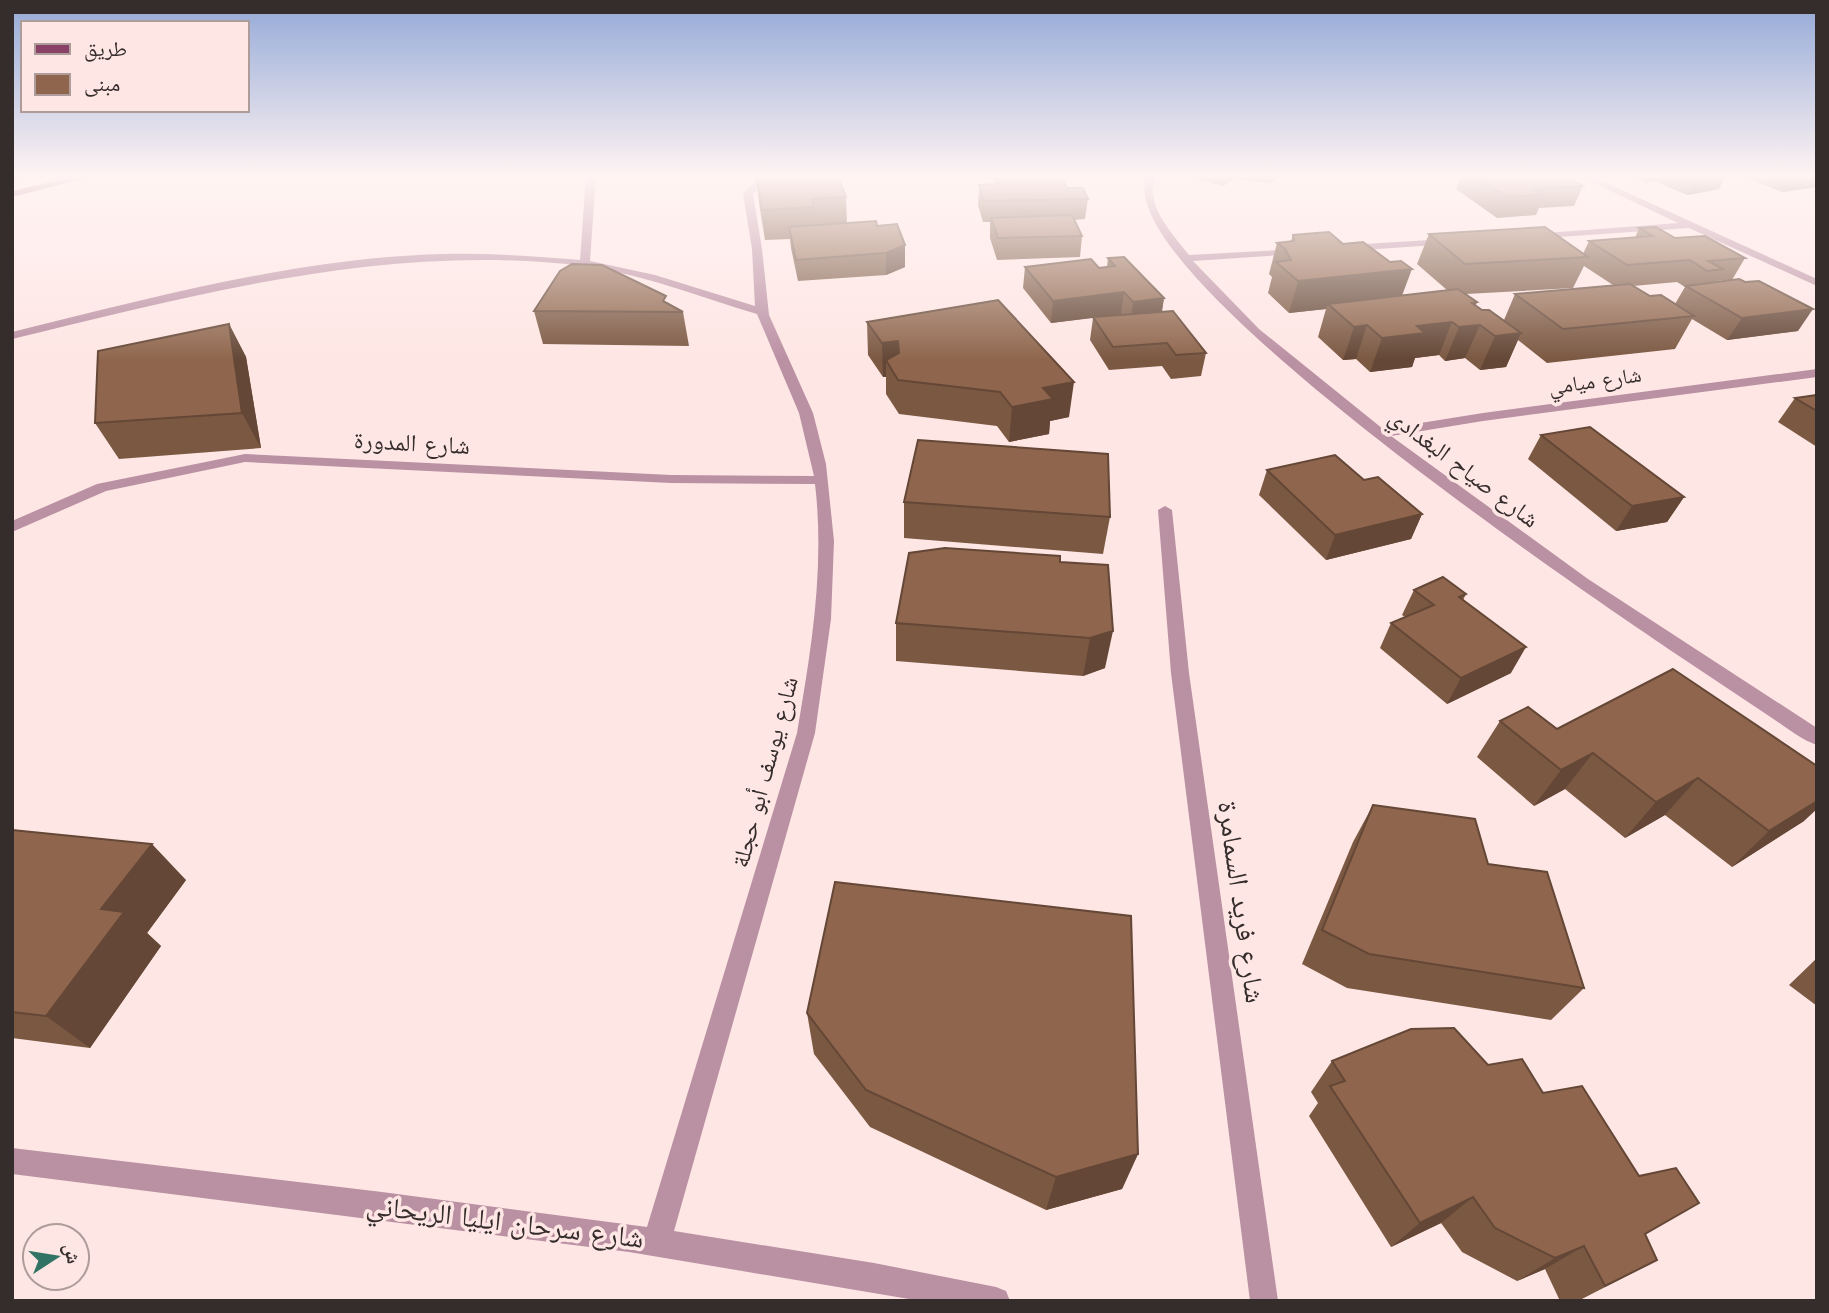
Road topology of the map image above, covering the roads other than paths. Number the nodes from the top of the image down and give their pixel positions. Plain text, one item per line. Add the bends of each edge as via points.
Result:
1 (587, 237) edge
2 (756, 237) edge
3 (1170, 237) edge
4 (1527, 237) edge
5 (1718, 237) edge
6 (1517, 238) edge
7 (1463, 242) edge
8 (1330, 249) edge
9 (1303, 250) edge
10 (1184, 258) junction
11 (585, 263) junction
12 (1817, 283) edge
13 (762, 312) junction
14 (12, 336) edge
15 (1817, 373) edge
16 (1379, 434) junction
17 (821, 480) junction
18 (1165, 510) dead end
19 (12, 527) edge
20 (1817, 738) edge
21 (12, 1161) edge
22 (657, 1240) junction
23 (996, 1301) edge
24 (1264, 1301) edge

1 - 11 street
2 - 13 street, شارع يوسف أبو حجلة
3 - 10 street, شارع صياح البغدادي
4 - 6 street
5 - 12 street
7 - 8 street
9 - 10 street
10 - 16 street, شارع صياح البغدادي via 1282,353
11 - 13 street via 650,277
11 - 14 street via 509,257 369,264 178,297
13 - 17 street, شارع يوسف أبو حجلة via 803,405
15 - 16 street, شارع ميامي
16 - 20 street, شارع صياح البغدادي via 1485,516
17 - 19 street, شارع المدورة via 671,478 245,458 102,487
17 - 22 street, شارع يوسف أبو حجلة via 824,588 806,733
18 - 24 street, شارع فريد السمامرة via 1180,673
21 - 22 street, شارع سرحان ايليا الريحاني
22 - 23 street, شارع سرحان ايليا الريحاني

